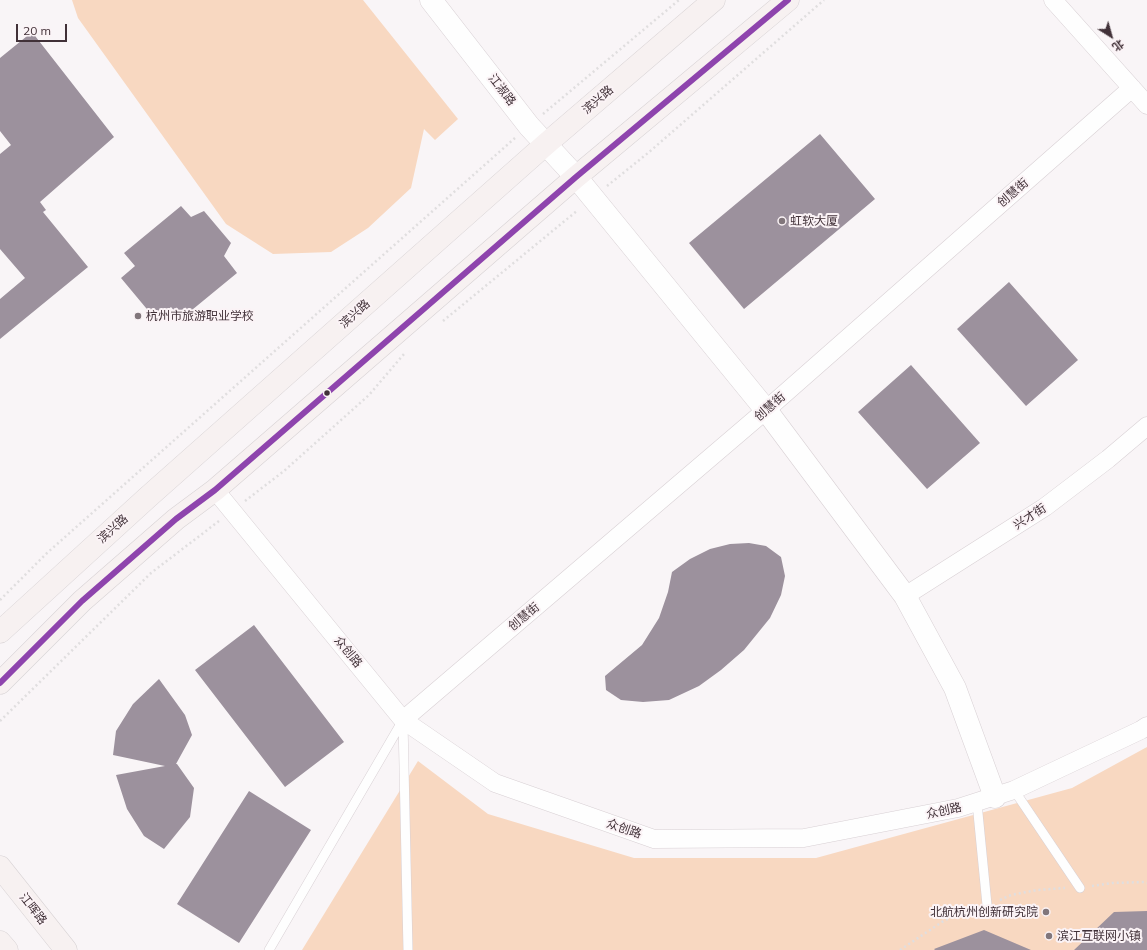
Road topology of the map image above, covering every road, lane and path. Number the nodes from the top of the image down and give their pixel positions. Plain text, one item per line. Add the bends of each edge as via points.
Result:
1 (431, 0) edge
2 (680, 0) edge
3 (714, 0) edge
4 (788, 0) edge
5 (824, 0) edge
6 (1053, 0) edge
7 (1132, 88) junction
8 (1147, 105) edge
9 (529, 126) junction
10 (546, 144) junction
11 (576, 177) junction
12 (593, 197) junction
13 (439, 324) dead end
14 (408, 349) dead end
15 (766, 410) junction
16 (1147, 426) edge
17 (215, 490) junction
18 (232, 510) junction
19 (905, 596) junction
20 (0, 600) edge
21 (0, 632) edge
22 (0, 683) edge
23 (403, 720) junction
24 (0, 722) edge
25 (1147, 726) edge
26 (995, 796) junction
27 (0, 867) edge
28 (1147, 883) edge
29 (1080, 888) junction
30 (987, 905) junction
31 (0, 942) edge
32 (7, 950) edge
33 (66, 950) edge
34 (269, 950) edge
35 (408, 950) edge
36 (900, 950) edge

1 - 9 street, 江淑路
2 - 9 path
3 - 10 main road, 滨兴路
4 - 11 main road
5 - 12 path via 648,153
6 - 7 street
7 - 8 street
7 - 15 street, 创慧街
9 - 10 street, 江淑路
9 - 20 path via 47,553
10 - 11 street, 江淑路
10 - 21 main road, 滨兴路 via 148,497
11 - 12 street, 江淑路
11 - 17 main road
12 - 13 path
12 - 15 street, 江淑路
14 - 18 path via 369,395 284,471
15 - 19 street, 江淑路
15 - 23 street, 创慧街
16 - 19 street, 兴才街 via 1045,507
17 - 18 street, 众创路
17 - 22 main road via 176,519 82,601
18 - 23 street, 众创路
18 - 24 path via 151,573
19 - 26 street, 江淑路 via 955,688
23 - 26 street, 众创路 via 495,783 654,839 804,838 958,808
23 - 34 lane
23 - 35 lane
25 - 26 street, 众创路
26 - 29 lane
26 - 30 lane
27 - 33 main road, 江晖路
28 - 29 path via 1112,883
29 - 30 path via 1038,890 1011,895
30 - 36 path via 945,920
31 - 32 main road

